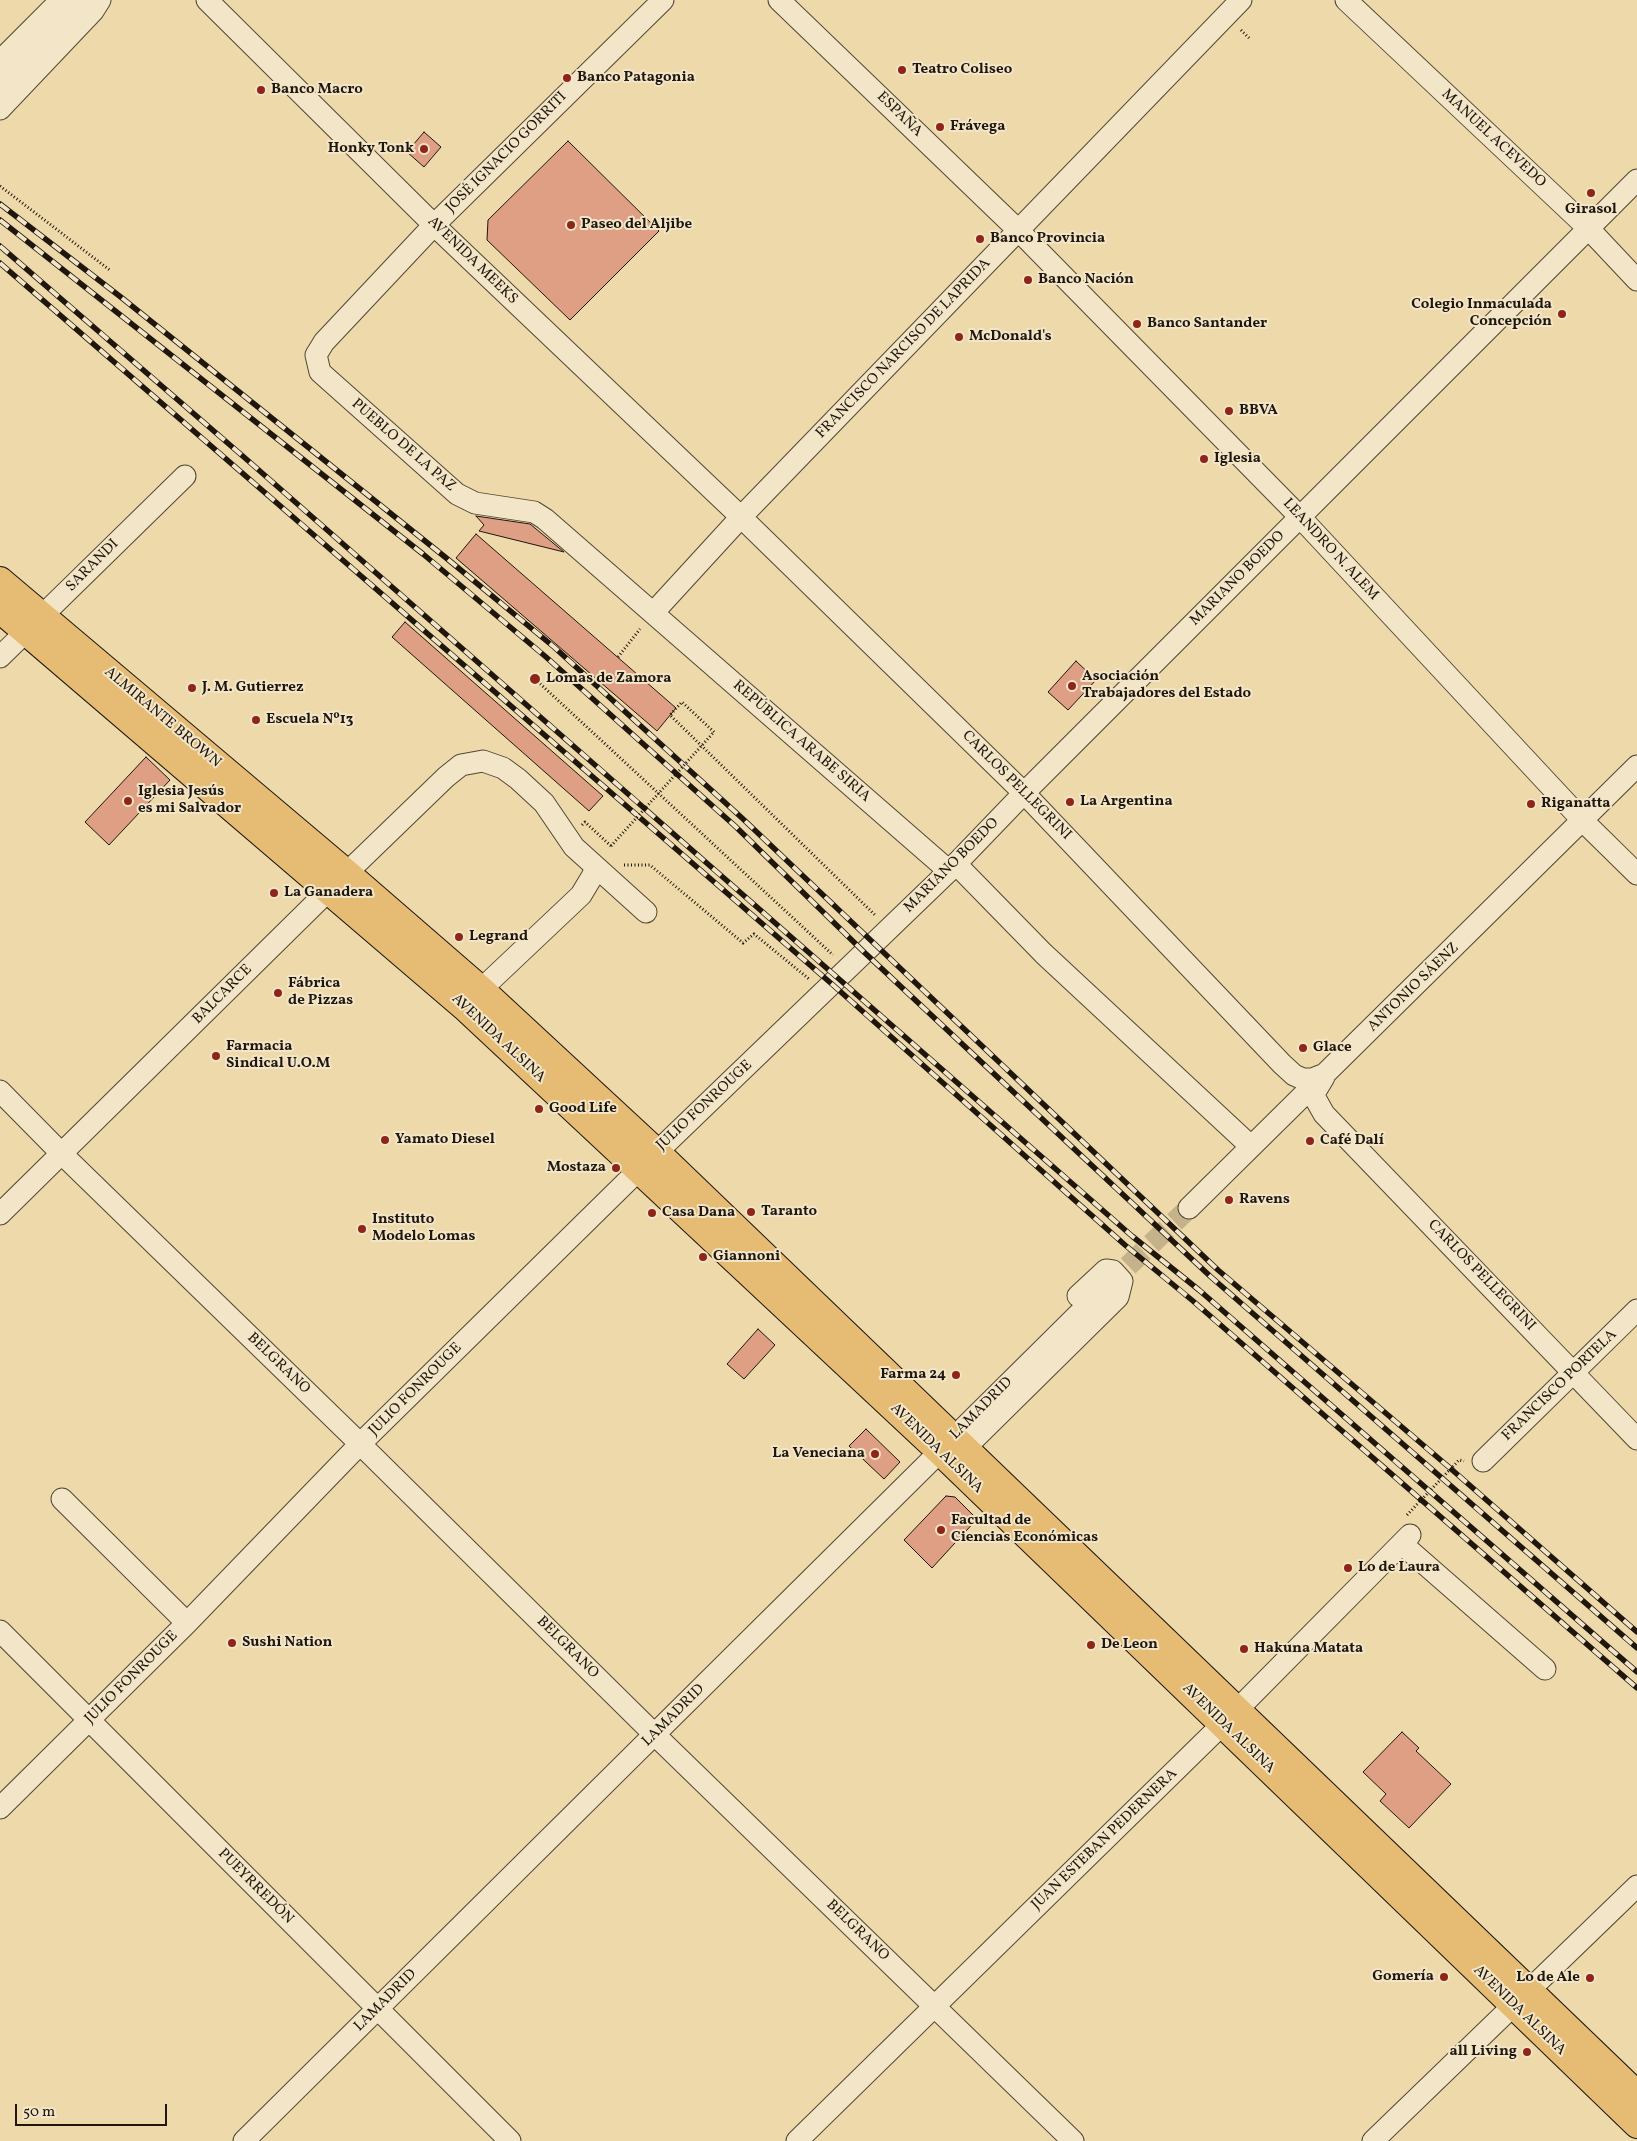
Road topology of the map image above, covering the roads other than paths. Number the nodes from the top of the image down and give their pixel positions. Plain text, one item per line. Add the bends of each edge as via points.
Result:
1 (61, 0) edge
2 (81, 0) edge
3 (100, 0) edge
4 (207, 0) edge
5 (663, 0) edge
6 (779, 0) edge
7 (1241, 0) edge
8 (1346, 0) edge
9 (0, 61) edge
10 (0, 84) edge
11 (0, 109) edge
12 (1637, 180) edge
13 (434, 225) junction
14 (1588, 228) junction
15 (1018, 230) junction
16 (1637, 280) edge
17 (316, 355) joint
18 (184, 476) dead end
19 (741, 517) junction
20 (1300, 517) junction
21 (0, 580) edge
22 (0, 610) edge
23 (653, 613) junction
24 (33, 624) junction
25 (0, 657) edge
26 (1637, 766) edge
27 (1024, 793) junction
28 (1583, 821) junction
29 (595, 866) junction
30 (953, 868) junction
31 (1637, 874) edge
32 (338, 882) junction
33 (646, 912) dead end
34 (837, 980) joint
35 (472, 998) junction
36 (1282, 1064) junction
37 (1325, 1074) junction
38 (0, 1091) edge
39 (1324, 1114) junction
40 (1244, 1140) junction
41 (62, 1154) junction
42 (648, 1161) junction
43 (1189, 1208) tunnel mouth
44 (0, 1214) edge
45 (1103, 1290) tunnel mouth
46 (1637, 1310) edge
47 (1573, 1372) junction
48 (1637, 1439) edge
49 (950, 1441) junction
50 (360, 1444) junction
51 (1483, 1461) road end
52 (62, 1499) dead end
53 (186, 1623) junction
54 (0, 1631) edge
55 (1545, 1669) dead end
56 (1230, 1717) junction
57 (89, 1721) junction
58 (655, 1735) junction
59 (0, 1808) edge
60 (1637, 1886) edge
61 (1522, 1999) junction
62 (934, 2006) junction
63 (377, 2009) junction
64 (1637, 2094) edge
65 (1637, 2125) edge
66 (244, 2141) edge
67 (510, 2141) edge
68 (797, 2141) edge
69 (1073, 2141) edge
70 (1373, 2141) edge

1 - 9 street
2 - 10 street
3 - 11 street
4 - 13 street, AVENIDA MEEKS
5 - 13 street, JOSÉ IGNACIO GORRITI
6 - 15 street, ESPAÑA
7 - 15 street, FRANCISCO NARCISO DE LAPRIDA
8 - 14 street, MANUEL ACEVEDO
12 - 14 street, MARIANO BOEDO
13 - 17 street, JOSÉ IGNACIO GORRITI via 324,342
13 - 19 street, AVENIDA MEEKS
14 - 16 street, MANUEL ACEVEDO
14 - 20 street, MARIANO BOEDO
15 - 19 street, FRANCISCO NARCISO DE LAPRIDA
15 - 20 street, LEANDRO N. ALEM
17 - 23 street, PUEBLO DE LA PAZ via 320,372 457,494 475,503 534,512
18 - 24 street, SARANDI
19 - 23 street, FRANCISCO NARCISO DE LAPRIDA
19 - 27 street, CARLOS PELLEGRINI
20 - 27 street, MARIANO BOEDO
20 - 28 street, LEANDRO N. ALEM
21 - 24 main road, ALMIRANTE BROWN
22 - 24 main road, ALMIRANTE BROWN
23 - 30 street, REPÚBLICA ARABE SIRIA
24 - 25 street, SARANDI
24 - 32 main road, ALMIRANTE BROWN
26 - 28 street, ANTONIO SÁENZ
27 - 30 street, MARIANO BOEDO
27 - 36 street, CARLOS PELLEGRINI
28 - 31 street, LEANDRO N. ALEM
28 - 37 street, ANTONIO SÁENZ
29 - 32 street, BALCARCE via 574,847 531,789 503,768 484,761 461,765 446,777
29 - 33 street, BALCARCE
29 - 35 street via 580,894
30 - 34 street, MARIANO BOEDO
30 - 40 street, REPÚBLICA ARABE SIRIA
32 - 35 main road, AVENIDA ALSINA
32 - 41 street, BALCARCE
34 - 42 street, JULIO FONROUGE
35 - 42 main road, AVENIDA ALSINA
36 - 37 street, CARLOS PELLEGRINI via 1303,1079
36 - 40 street via 1286,1096 1281,1106
37 - 39 street via 1314,1098
37 - 43 street, ANTONIO SÁENZ
38 - 41 street, BELGRANO
39 - 40 street via 1310,1113 1291,1124 1194,1220 1184,1222 1176,1215 1179,1204
39 - 47 street, CARLOS PELLEGRINI
41 - 44 street, BALCARCE
41 - 50 street, BELGRANO
42 - 49 main road, AVENIDA ALSINA
42 - 50 street, JULIO FONROUGE
45 - 49 street, LAMADRID
46 - 47 street, FRANCISCO PORTELA
47 - 48 street, CARLOS PELLEGRINI
47 - 51 street, FRANCISCO PORTELA
49 - 49 street, LAMADRID via 1118,1297 1122,1281 1106,1270 1098,1276
49 - 56 main road, AVENIDA ALSINA
49 - 58 street, LAMADRID
50 - 53 street, JULIO FONROUGE
50 - 58 street, BELGRANO
52 - 53 street
53 - 57 street, JULIO FONROUGE
54 - 57 street, PUEYRREDÓN
55 - 56 street, JUAN ESTEBAN PEDERNERA via 1406,1539
56 - 61 main road, AVENIDA ALSINA
56 - 62 street, JUAN ESTEBAN PEDERNERA
57 - 59 street, JULIO FONROUGE
57 - 63 street, PUEYRREDÓN
58 - 62 street, BELGRANO
58 - 63 street, LAMADRID
60 - 61 street
61 - 64 main road, AVENIDA ALSINA
61 - 65 main road, AVENIDA ALSINA
61 - 70 street
62 - 68 street, JUAN ESTEBAN PEDERNERA
62 - 69 street, BELGRANO
63 - 66 street, LAMADRID
63 - 67 street, PUEYRREDÓN

